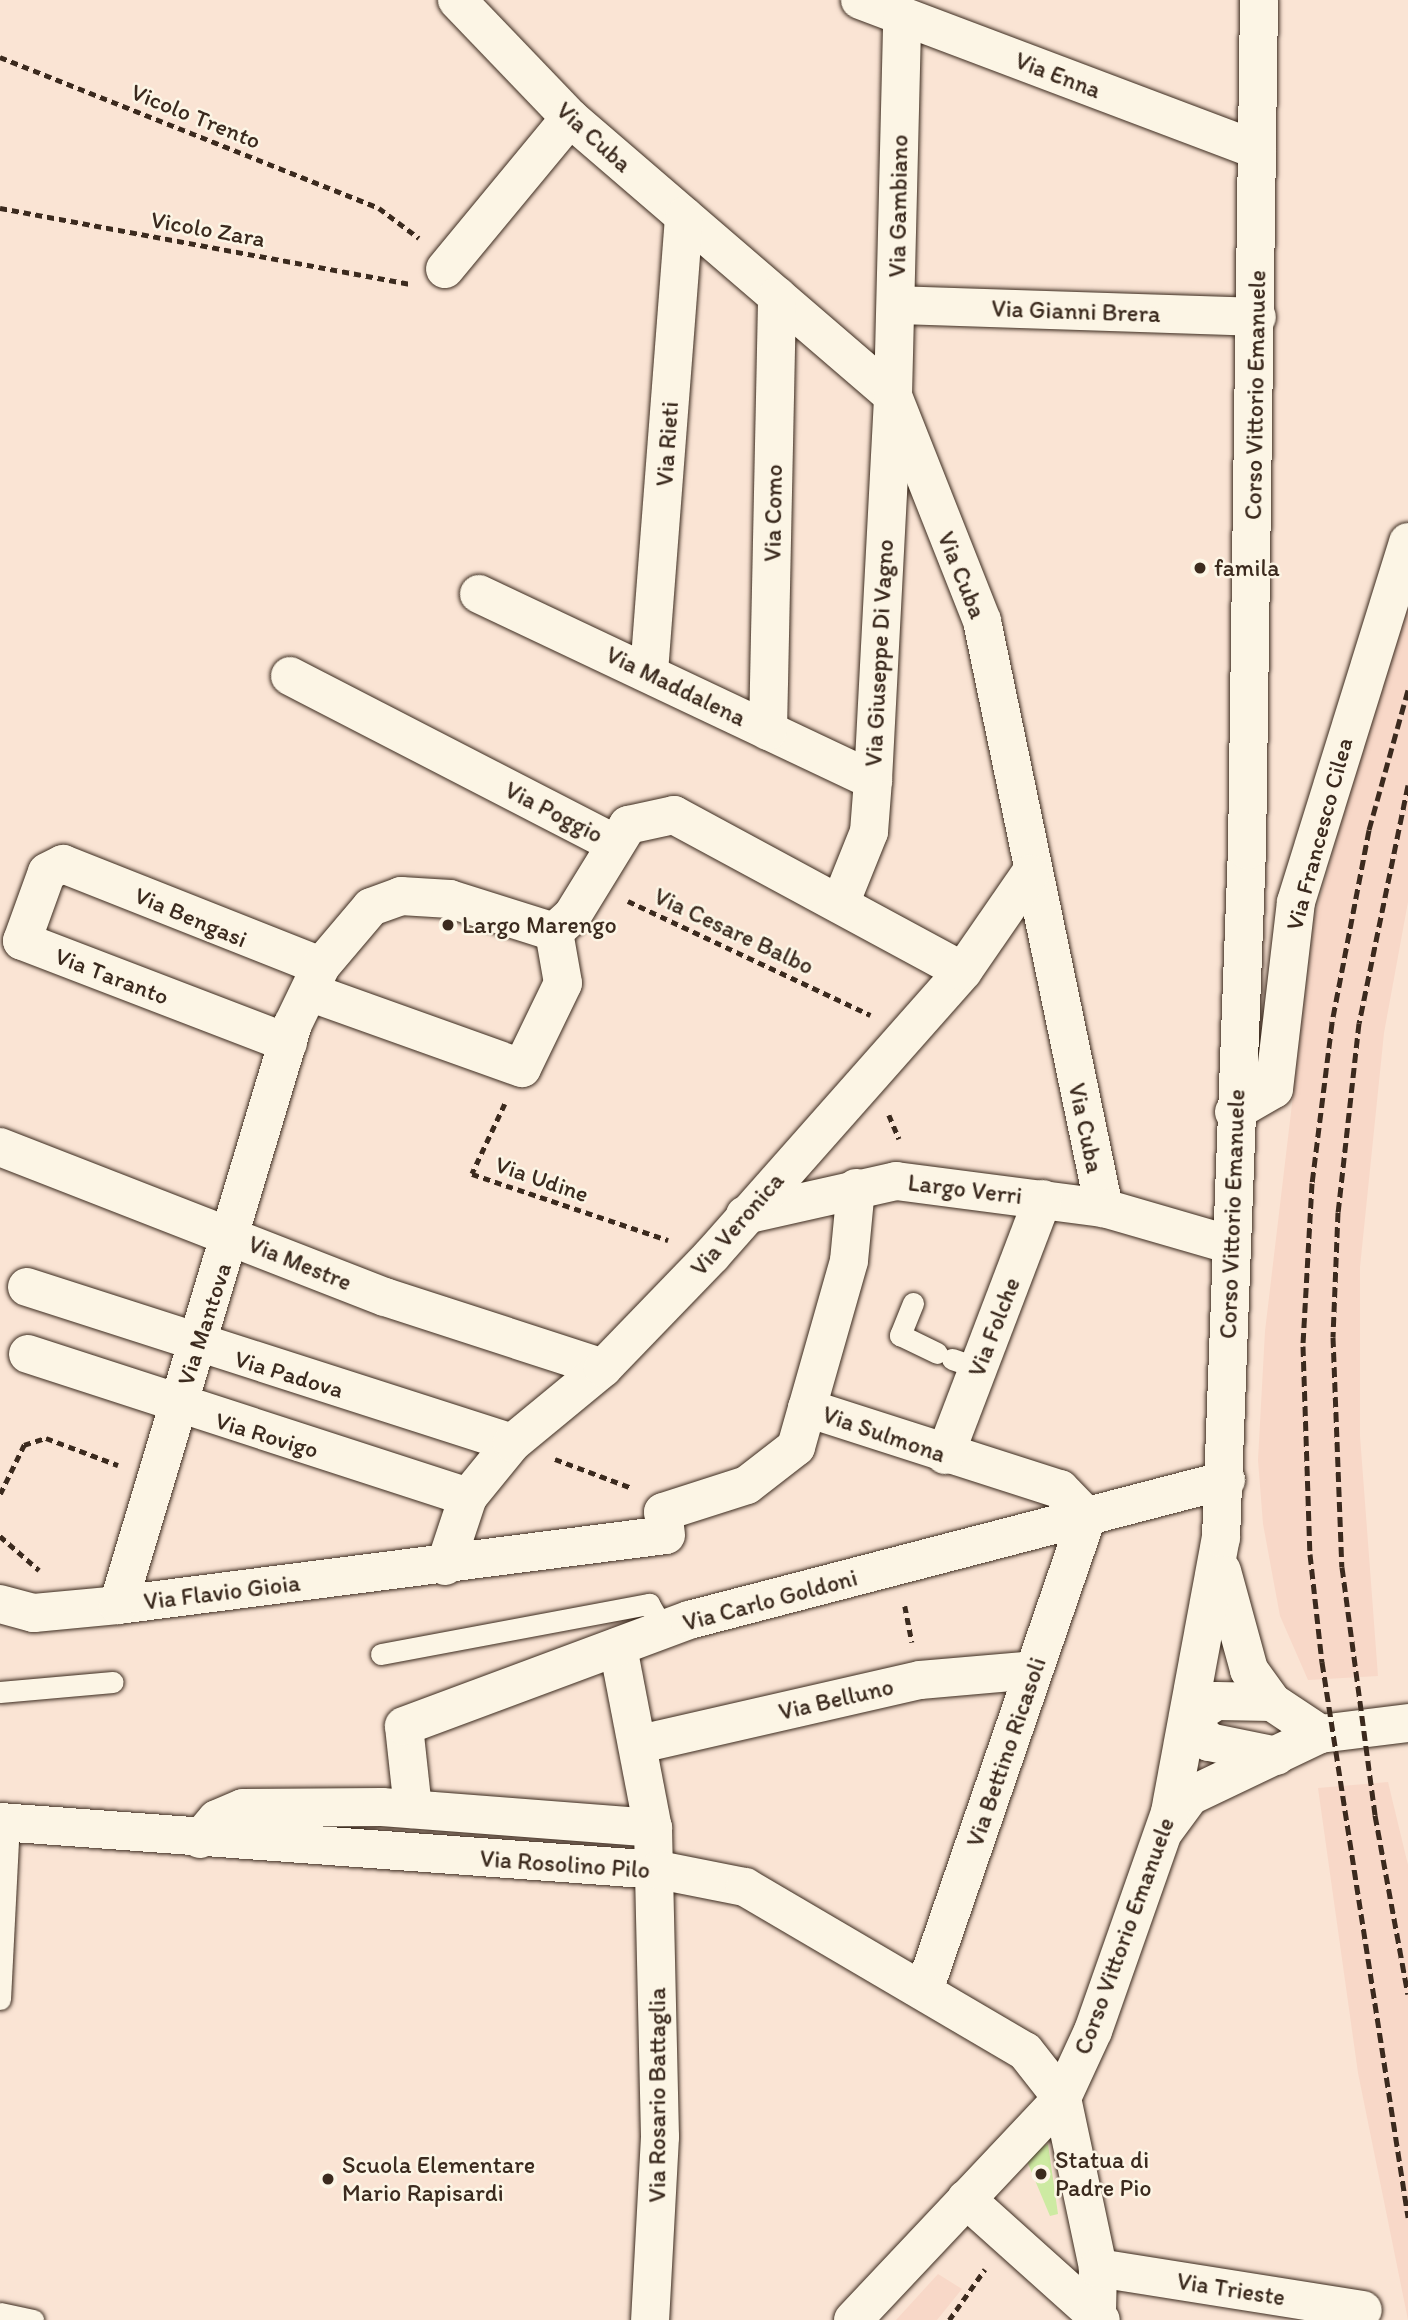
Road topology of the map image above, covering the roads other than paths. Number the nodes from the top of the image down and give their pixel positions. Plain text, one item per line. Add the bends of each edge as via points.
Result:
1 (457, 0) edge
2 (860, 0) edge
3 (1259, 0) edge
4 (902, 16) junction
5 (570, 118) junction
6 (1256, 150) junction
7 (684, 216) junction
8 (445, 269) dead end
9 (777, 296) junction
10 (896, 305) junction
11 (1257, 317) junction
12 (893, 396) junction
13 (1408, 542) edge
14 (479, 594) dead end
15 (649, 672) junction
16 (290, 676) dead end
17 (768, 731) junction
18 (873, 780) junction
19 (612, 842) junction
20 (63, 864) joint
21 (1030, 874) junction
22 (840, 904) junction
23 (554, 932) junction
24 (963, 971) junction
25 (316, 979) junction
26 (288, 1043) junction
27 (1234, 1112) junction
28 (0, 1147) edge
29 (856, 1188) junction
30 (1043, 1199) junction
31 (1104, 1208) junction
32 (745, 1215) junction
33 (232, 1236) junction
34 (1231, 1245) junction
35 (27, 1287) dead end
36 (913, 1303) dead end
37 (199, 1346) junction
38 (28, 1354) dead end
39 (956, 1360) junction
40 (603, 1368) junction
41 (177, 1407) junction
42 (807, 1408) junction
43 (512, 1443) junction
44 (944, 1455) junction
45 (1226, 1480) junction
46 (468, 1497) junction
47 (1087, 1517) junction
48 (1221, 1538) junction
49 (444, 1566) junction
50 (0, 1604) edge
51 (118, 1605) junction
52 (664, 1630) junction
53 (618, 1647) junction
54 (381, 1654) dead end
55 (1034, 1670) junction
56 (113, 1682) dead end
57 (0, 1692) edge
58 (1272, 1702) junction
59 (1188, 1719) junction
60 (1408, 1723) edge
61 (1320, 1734) junction
62 (640, 1744) junction
63 (1277, 1756) junction
64 (413, 1809) junction
65 (5, 1823) edge
66 (653, 1828) junction
67 (1164, 1831) junction
68 (200, 1839) junction
69 (659, 1870) junction
70 (925, 1987) junction
71 (0, 1999) edge
72 (1062, 2098) junction
73 (966, 2199) junction
74 (1098, 2268) junction
75 (1363, 2310) dead end
76 (0, 2313) edge
77 (1097, 2318) edge
78 (33, 2320) edge
79 (650, 2320) edge
80 (853, 2320) edge

1 - 5 street, Via Cuba
2 - 4 street, Via Enna
3 - 6 street, Corso Vittorio Emanuele
4 - 6 street, Via Enna
4 - 10 street, Via Gambiano
5 - 7 street, Via Cuba
5 - 8 street
6 - 11 street, Corso Vittorio Emanuele
7 - 9 street, Via Cuba
7 - 15 street, Via Rieti
9 - 12 street, Via Cuba
9 - 17 street, Via Como
10 - 11 street, Via Gianni Brera
10 - 12 street, Via Gambiano
11 - 27 street, Corso Vittorio Emanuele via 1247,850
12 - 18 street, Via Giuseppe Di Vagno
12 - 21 street, Via Cuba via 982,621
13 - 27 street, Via Francesco Cilea via 1296,901 1274,1089
14 - 15 street, Via Maddalena
15 - 17 street, Via Maddalena
16 - 19 street, Via Poggio
17 - 18 street, Via Maddalena
18 - 22 street, Via Giuseppe Di Vagno via 869,832
19 - 22 street, Via Poggio via 628,825 674,815
19 - 23 street via 572,916
20 - 25 street, Via Bengasi
20 - 26 street, Via Taranto via 47,872 22,941
21 - 24 street, Via Veronica
21 - 31 street, Via Cuba
22 - 24 street, Via Poggio
23 - 25 street, Via Mantova via 450,899 401,896 371,907
23 - 25 street via 563,983 522,1068
24 - 32 street, Via Veronica
25 - 26 street, Via Mantova
26 - 33 street, Via Mantova
27 - 34 street, Corso Vittorio Emanuele
28 - 33 street, Via Mestre
29 - 30 street, Largo Verri via 896,1181
29 - 32 street, Largo Verri
29 - 42 street, Via Sulmona via 849,1261
30 - 31 street, Largo Verri
30 - 39 street, Via Folche
31 - 34 street
32 - 40 street, Via Veronica
33 - 37 street, Via Mantova
33 - 40 street, Via Mestre via 386,1297
34 - 45 street, Corso Vittorio Emanuele
35 - 37 street, Via Padova
36 - 39 lane via 900,1335
37 - 41 street, Via Mantova
37 - 43 street, Via Padova
38 - 41 street, Via Rovigo
39 - 44 street, Via Folche
40 - 43 street, Via Veronica
41 - 46 street, Via Rovigo
41 - 51 street, Via Mantova
42 - 44 street, Via Sulmona
42 - 49 street via 796,1447 747,1485 663,1512 666,1535
43 - 46 street, Via Veronica
44 - 47 street, Via Sulmona via 1060,1489
45 - 47 street, Via Carlo Goldoni
45 - 48 street, Corso Vittorio Emanuele
46 - 49 street, Via Veronica
47 - 52 street, Via Carlo Goldoni
47 - 55 street, Via Bettino Ricasoli
48 - 58 street via 1223,1591 1233,1625 1249,1670
48 - 59 street, Corso Vittorio Emanuele
49 - 51 street, Via Flavio Gioia
50 - 51 street, Via Flavio Gioia via 34,1613
52 - 53 street, Via Carlo Goldoni
52 - 54 lane via 649,1604
53 - 62 street, Via Rosario Battaglia
53 - 64 street, Via Carlo Goldoni via 404,1726
55 - 62 street, Via Belluno via 920,1680
55 - 70 street, Via Bettino Ricasoli
56 - 57 lane
58 - 59 street via 1216,1701
58 - 61 street
59 - 63 street via 1209,1742
59 - 67 street, Corso Vittorio Emanuele
60 - 61 street
61 - 63 street
62 - 66 street, Via Rosario Battaglia
63 - 67 street via 1190,1796
64 - 66 street
64 - 68 street via 243,1808 217,1819
65 - 68 street, Via Rosolino Pilo
65 - 71 lane
66 - 69 street, Via Rosario Battaglia
67 - 72 street, Corso Vittorio Emanuele via 1093,2031
68 - 69 street, Via Rosolino Pilo
69 - 70 street, Via Rosolino Pilo via 745,1887
69 - 79 street, Via Rosario Battaglia via 660,2137
70 - 72 street, Via Rosolino Pilo via 1025,2051
72 - 73 street, Corso Vittorio Emanuele
72 - 74 street
73 - 77 street
73 - 80 street, Corso Vittorio Emanuele
74 - 75 street, Via Trieste
74 - 77 street
76 - 78 lane

